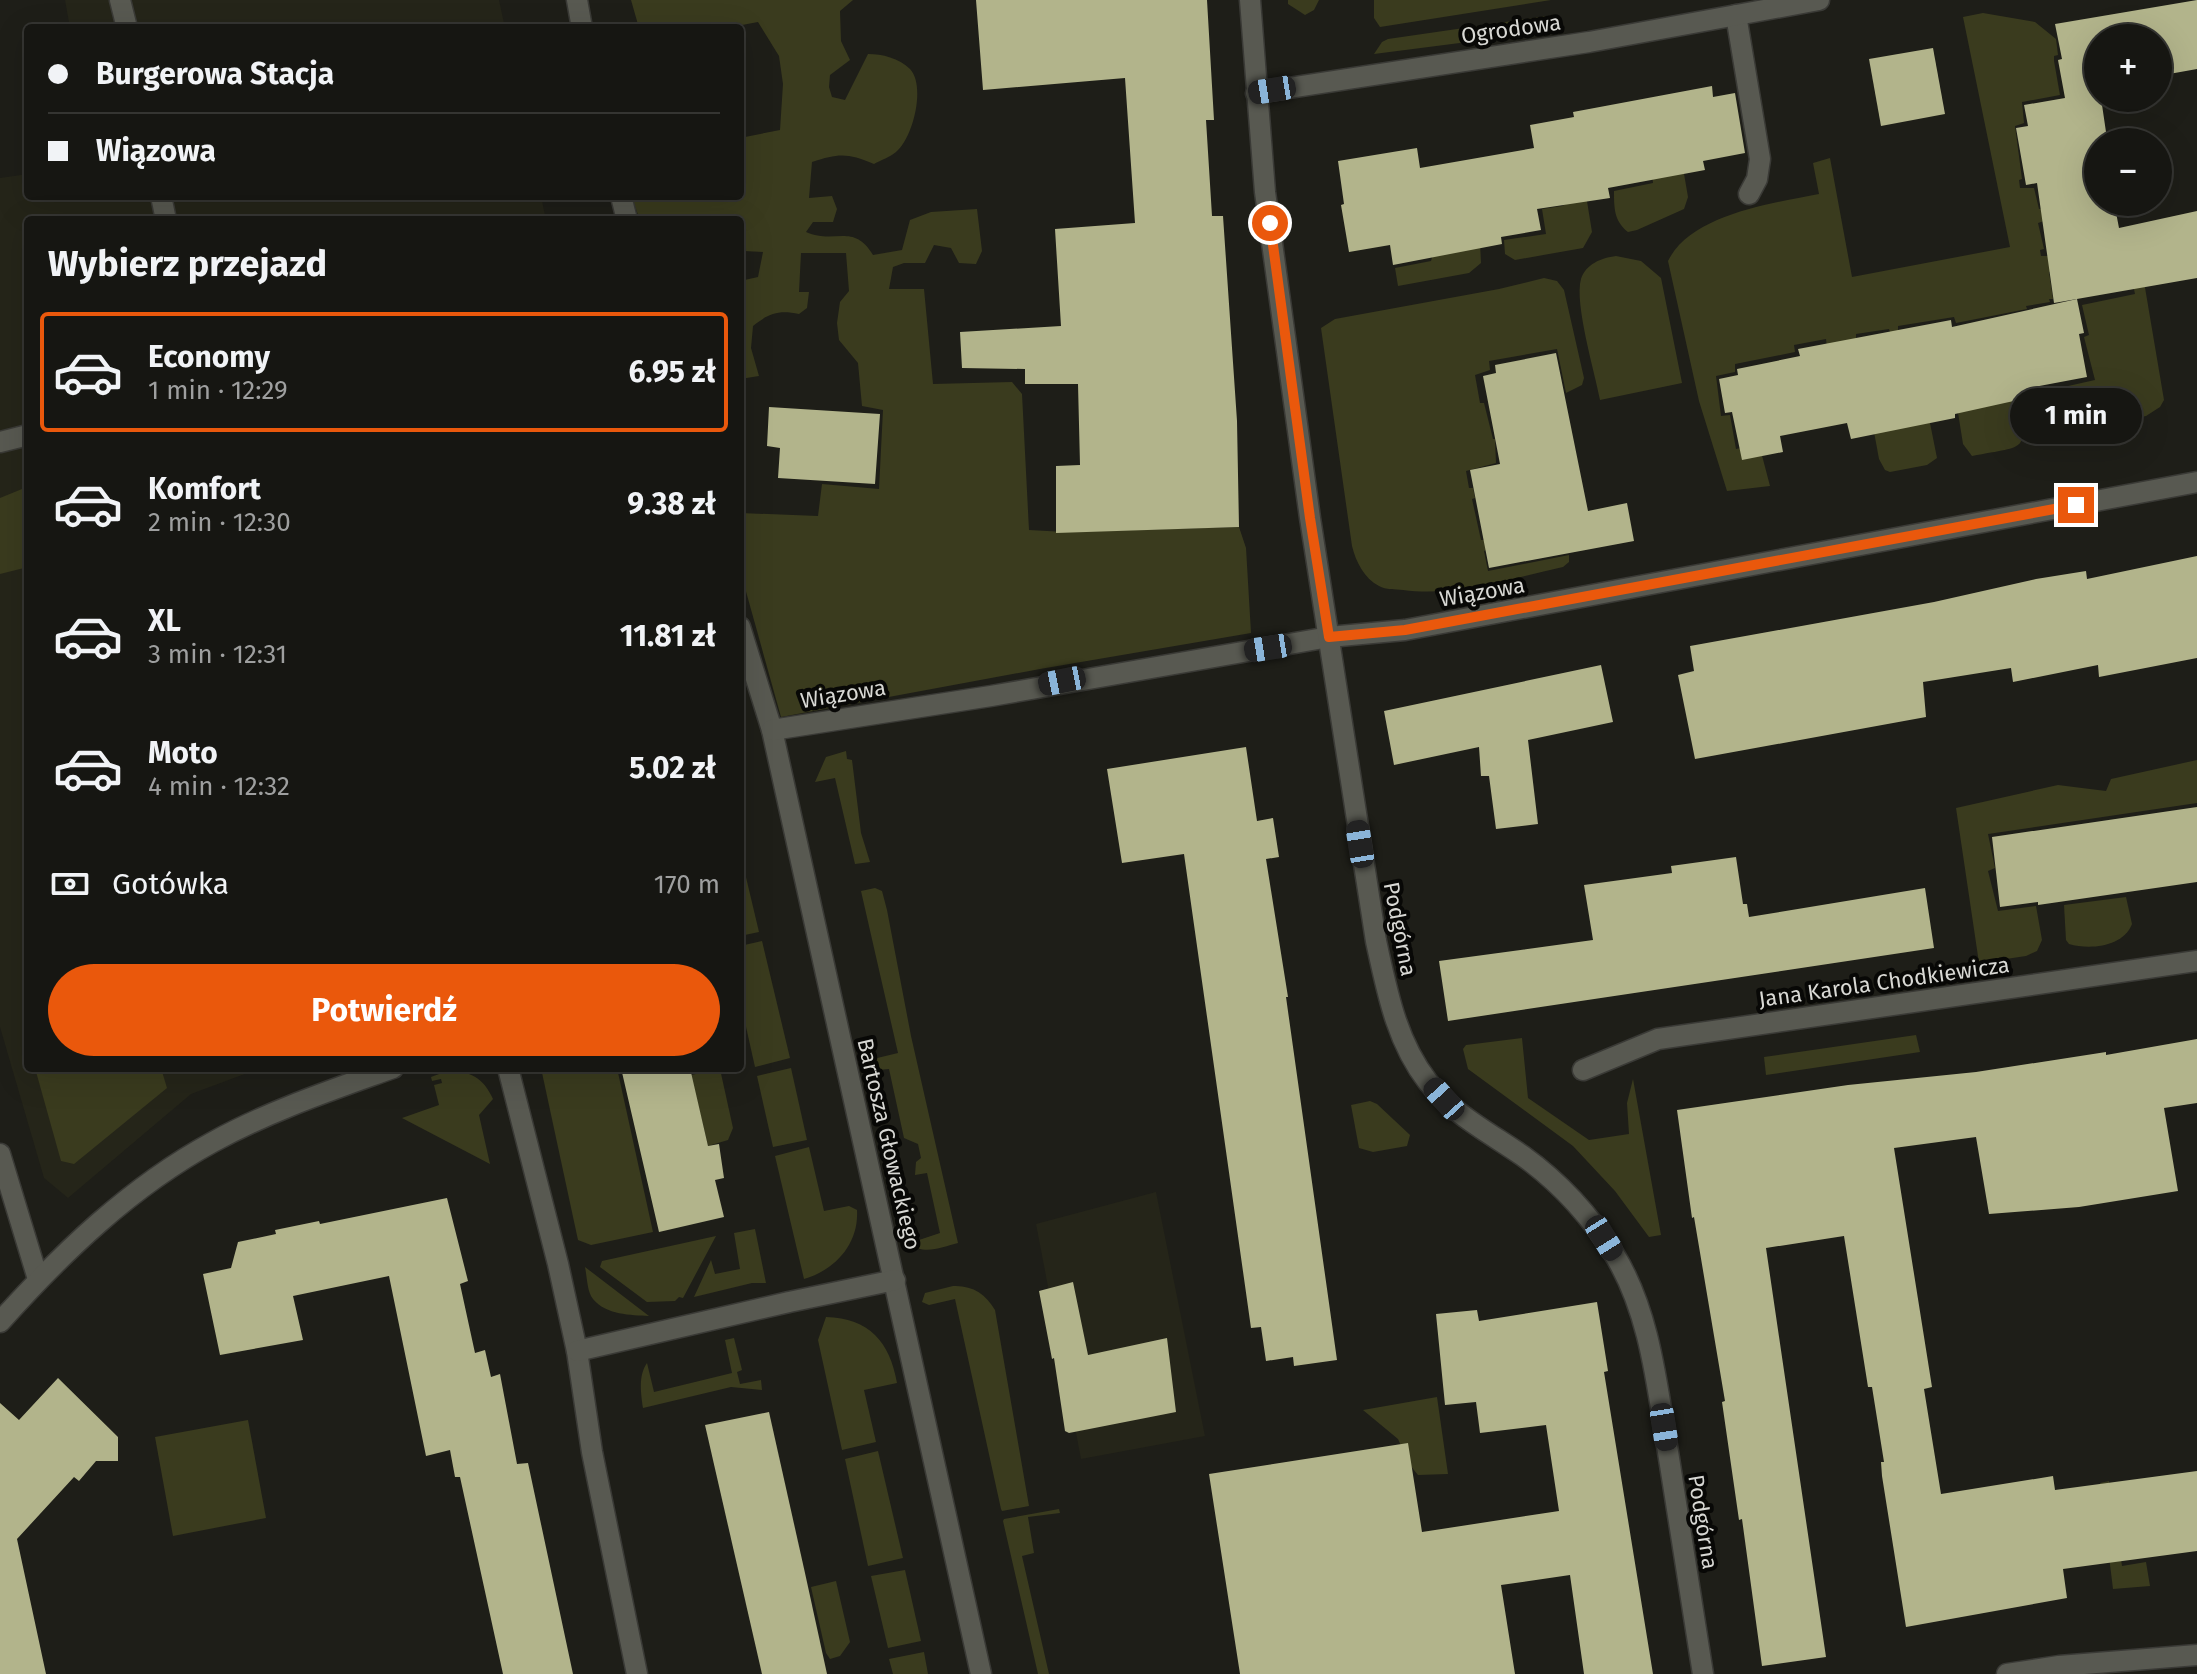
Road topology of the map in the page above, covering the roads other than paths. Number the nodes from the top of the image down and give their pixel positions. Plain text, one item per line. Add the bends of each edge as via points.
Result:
1 (120, 0) edge
2 (577, 0) edge
3 (1250, 0) edge
4 (1819, 0) edge
5 (1736, 15) junction
6 (126, 24) edge
7 (581, 24) edge
8 (1256, 93) junction
9 (1749, 194) dead end
10 (24, 436) edge
11 (0, 442) edge
12 (2197, 482) edge
13 (1329, 637) junction
14 (744, 640) edge
15 (772, 730) junction
16 (2197, 961) edge
17 (1583, 1070) dead end
18 (382, 1072) edge
19 (509, 1072) edge
20 (0, 1154) edge
21 (38, 1279) junction
22 (895, 1280) junction
23 (0, 1322) edge
24 (577, 1351) junction
25 (2197, 1655) edge
26 (637, 1674) edge
27 (981, 1674) edge
28 (1703, 1674) edge
29 (2007, 1674) edge

1 - 6 street
2 - 7 street
3 - 8 street, Podgórna
4 - 5 street, Ogrodowa
5 - 8 street, Ogrodowa
5 - 9 street via 1760,159
8 - 13 street, Podgórna via 1265,192
10 - 11 street
12 - 13 street, Wiązowa via 1482,616
13 - 15 street, Wiązowa
13 - 28 street, Podgórna via 1376,941 1401,1035 1429,1084 1454,1110 1526,1158 1587,1216 1626,1278 1652,1358
14 - 15 street, Bartosza Głowackiego
15 - 22 street, Bartosza Głowackiego
16 - 17 street, Jana Karola Chodkiewicza via 1658,1039
18 - 21 street via 211,1143 101,1220
19 - 24 street
20 - 21 street
21 - 23 street
22 - 24 street
22 - 27 street, Bartosza Głowackiego
24 - 26 street
25 - 29 street

